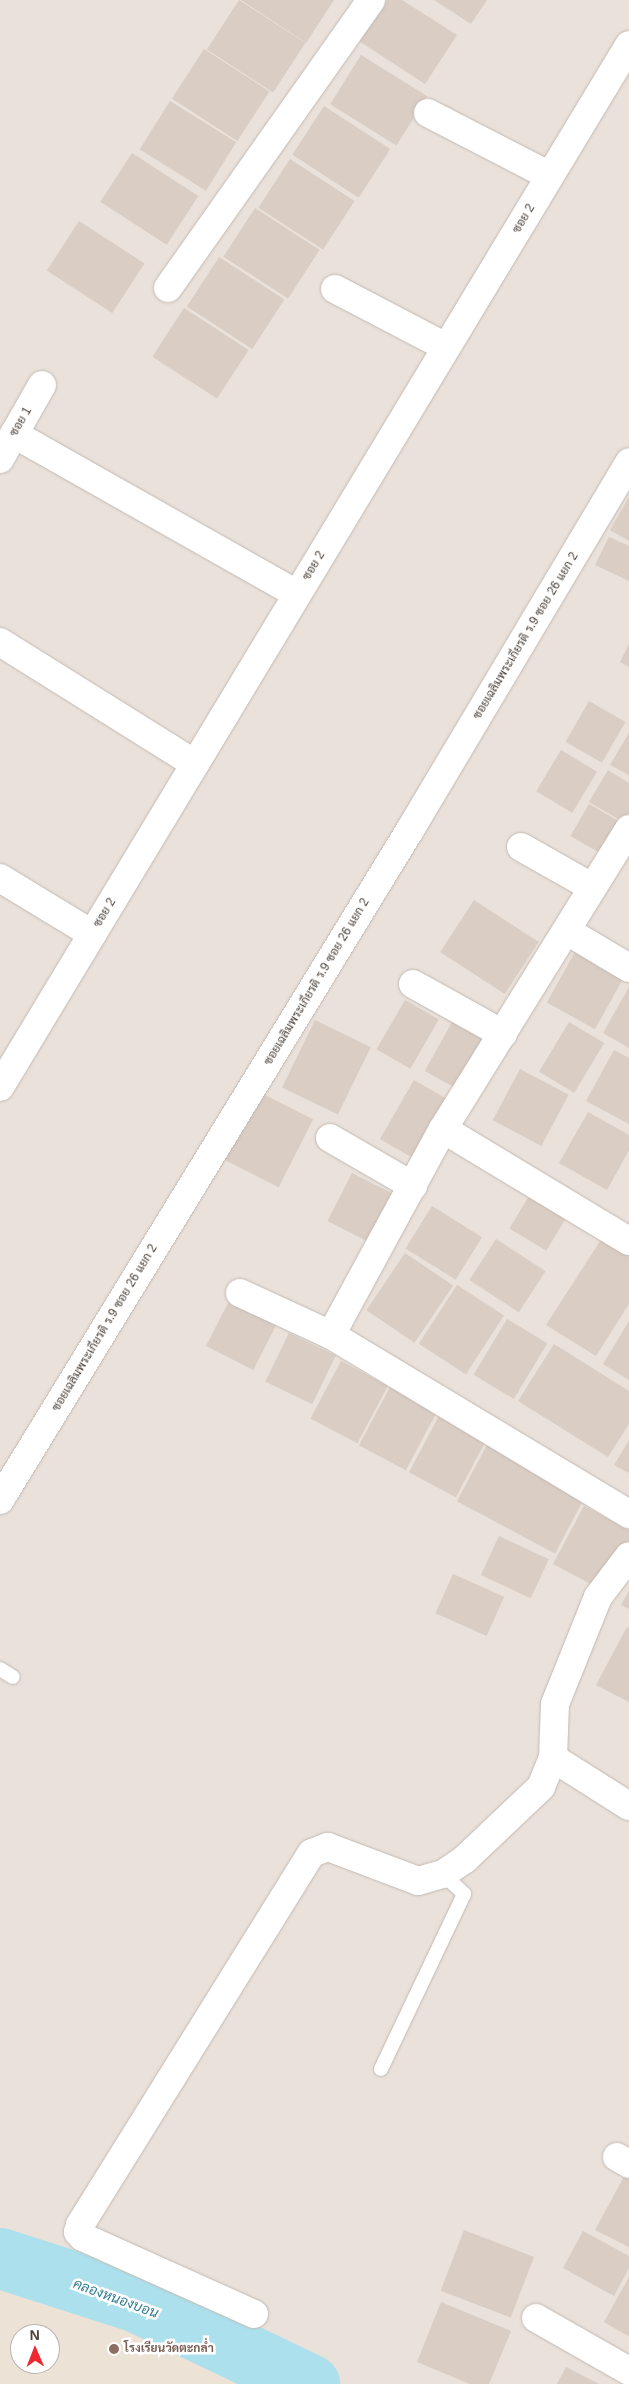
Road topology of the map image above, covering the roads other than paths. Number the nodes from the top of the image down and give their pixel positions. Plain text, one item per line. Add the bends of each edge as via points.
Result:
1 (371, 0) edge
2 (629, 46) edge
3 (428, 112) dead end
4 (550, 176) junction
5 (168, 288) dead end
6 (335, 289) dead end
7 (446, 348) junction
8 (42, 385) dead end
9 (14, 434) junction
10 (0, 458) edge
11 (629, 462) edge
12 (297, 594) junction
13 (0, 642) edge
14 (195, 764) junction
15 (629, 829) edge
16 (521, 847) dead end
17 (0, 878) edge
18 (590, 886) junction
19 (567, 931) junction
20 (92, 934) junction
21 (629, 968) edge
22 (413, 984) dead end
23 (503, 1034) junction
24 (0, 1087) edge
25 (443, 1129) junction
26 (330, 1138) dead end
27 (413, 1186) junction
28 (629, 1241) edge
29 (240, 1293) dead end
30 (331, 1335) junction
31 (0, 1500) edge
32 (629, 1514) edge
33 (629, 1556) edge
34 (0, 1670) edge
35 (13, 1677) dead end
36 (553, 1758) junction
37 (629, 1806) edge
38 (442, 1874) junction
39 (381, 2069) dead end
40 (254, 2314) dead end
41 (536, 2318) dead end
42 (629, 2371) edge

1 - 5 street
2 - 4 street, ซอย 2
3 - 4 street
4 - 7 street, ซอย 2
6 - 7 street
7 - 12 street, ซอย 2
8 - 9 street, ซอย 1
9 - 10 street, ซอย 1
9 - 12 street
11 - 31 street, ซอยเฉลิมพระเกียรติ ร.9 ซอย 26 แยก 2 via 410,830
12 - 14 street, ซอย 2
13 - 14 street
14 - 20 street, ซอย 2
15 - 18 street
16 - 18 street
17 - 20 street
18 - 19 street
19 - 21 street
19 - 23 street
20 - 24 street, ซอย 2
22 - 23 street
23 - 25 street
25 - 27 street
25 - 28 street
26 - 27 street
27 - 30 street
29 - 30 street
30 - 32 street
33 - 36 street via 598,1597 555,1704
34 - 35 lane
36 - 37 street
36 - 38 street via 541,1787 465,1859
38 - 39 lane via 464,1894
38 - 40 street via 418,1881 328,1847 312,1853 80,2225 78,2232 83,2237
41 - 42 street

